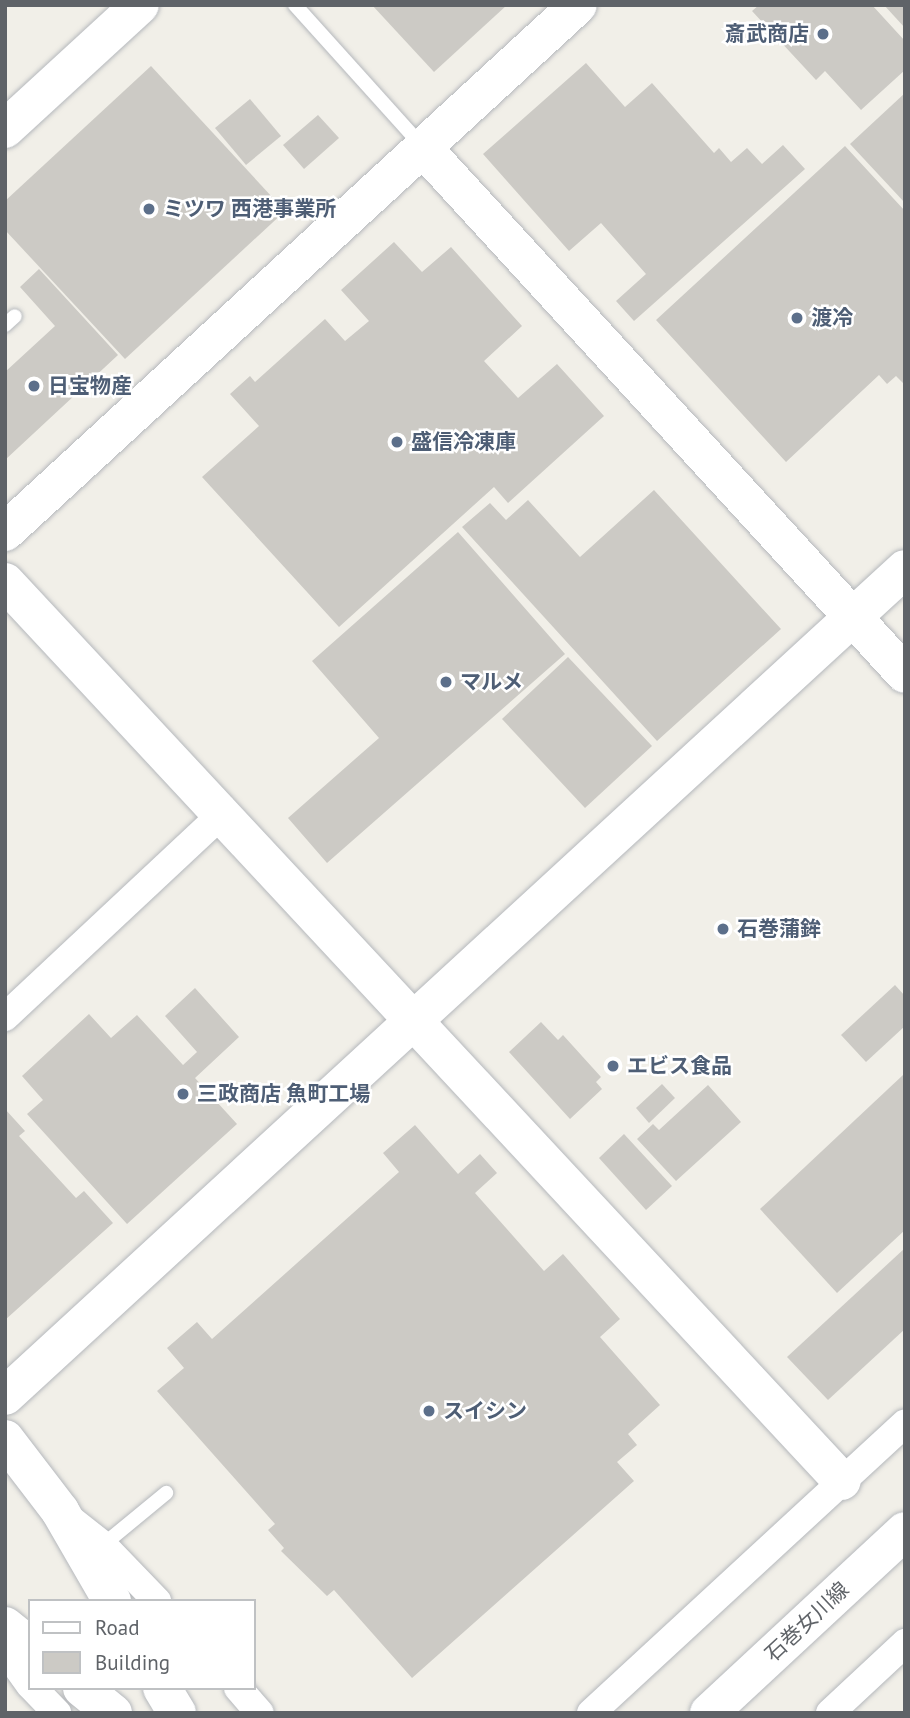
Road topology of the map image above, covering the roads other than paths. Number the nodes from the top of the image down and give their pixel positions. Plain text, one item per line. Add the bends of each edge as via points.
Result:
1 (140, 5) edge
2 (295, 5) edge
3 (578, 5) edge
4 (5, 130) edge
5 (423, 148) junction
6 (5, 532) edge
7 (905, 569) edge
8 (5, 582) edge
9 (853, 617) junction
10 (905, 674) edge
11 (221, 815) junction
12 (5, 1017) edge
13 (413, 1021) junction
14 (5, 1395) edge
15 (905, 1423) edge
16 (5, 1439) edge
17 (842, 1481) junction
18 (166, 1493) dead end
19 (60, 1511) junction
20 (905, 1531) edge
21 (103, 1545) junction
22 (111, 1599) edge
23 (155, 1599) edge
24 (5, 1626) edge
25 (905, 1643) edge
26 (28, 1644) edge
27 (5, 1650) edge
28 (28, 1681) edge
29 (36, 1690) edge
30 (84, 1690) edge
31 (163, 1690) edge
32 (240, 1690) edge
33 (57, 1713) edge
34 (113, 1713) edge
35 (177, 1713) edge
36 (260, 1713) edge
37 (592, 1713) edge
38 (709, 1713) edge
39 (830, 1713) edge

1 - 4 street
2 - 5 lane
3 - 5 street
5 - 6 street
5 - 9 street
7 - 9 street
8 - 11 street
9 - 10 street
9 - 13 street
11 - 12 street
11 - 13 street
13 - 14 street
13 - 17 street
15 - 17 street
16 - 19 street
17 - 37 street
18 - 21 lane
19 - 21 street
19 - 22 street
20 - 38 street, 石巻女川線
21 - 23 street
24 - 26 street
25 - 39 street
27 - 28 street
29 - 33 street
30 - 34 street
31 - 35 street
32 - 36 street

